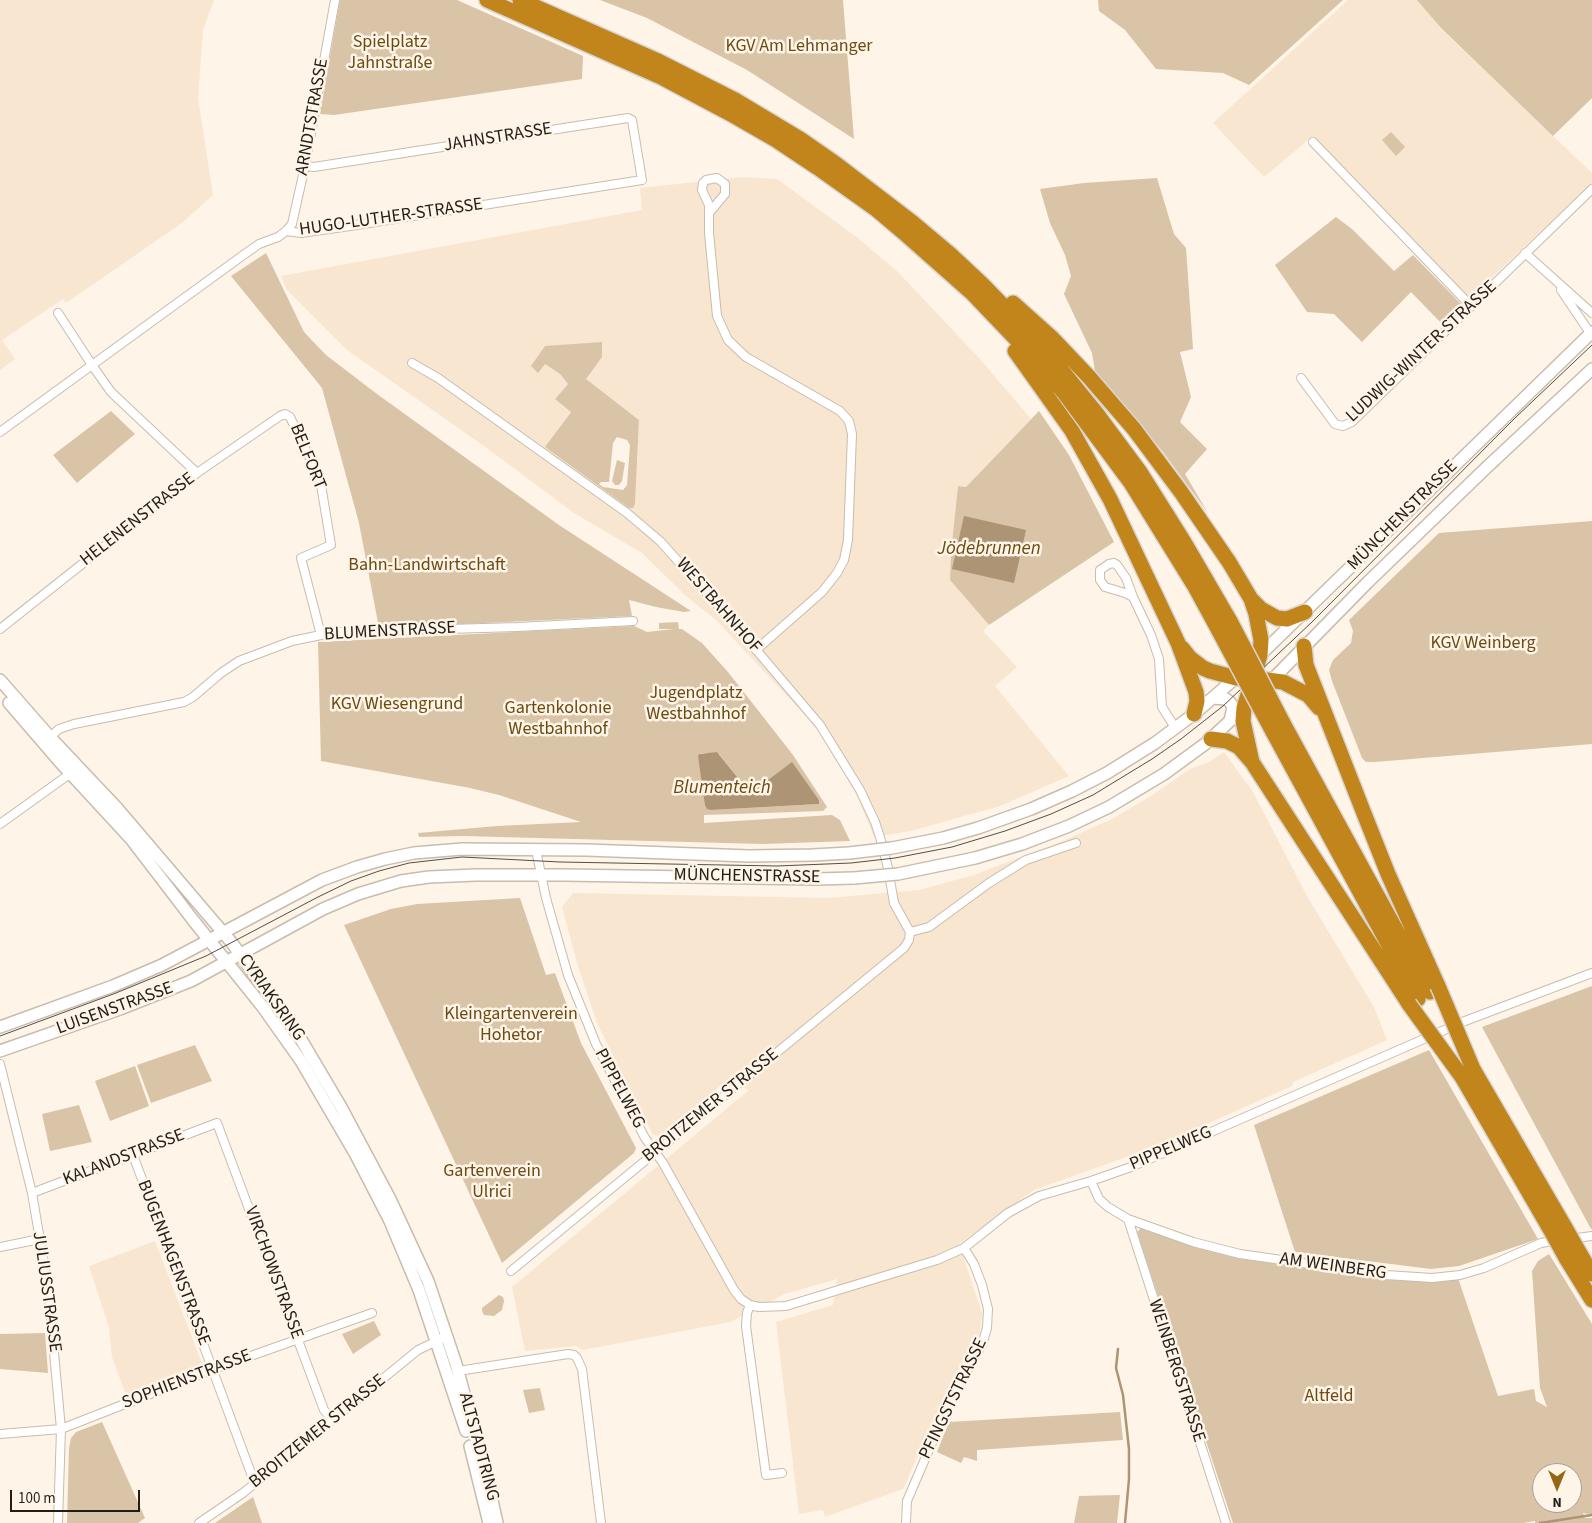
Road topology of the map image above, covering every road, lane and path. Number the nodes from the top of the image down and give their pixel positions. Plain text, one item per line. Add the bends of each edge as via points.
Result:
1 (334, 0) edge
2 (487, 0) edge
3 (520, 0) edge
4 (1313, 142) dead end
5 (305, 166) junction
6 (642, 180) joint
7 (1592, 189) edge
8 (709, 212) dead end
9 (286, 231) junction
10 (1526, 253) junction
11 (946, 260) junction
12 (1554, 280) junction
13 (1472, 306) junction
14 (58, 313) dead end
15 (1592, 313) edge
16 (1591, 333) edge
17 (412, 363) dead end
18 (92, 365) junction
19 (1592, 369) edge
20 (1300, 378) dead end
21 (280, 416) joint
22 (0, 432) edge
23 (197, 473) junction
24 (1133, 597) junction
25 (1251, 599) junction
26 (1305, 612) junction
27 (633, 621) dead end
28 (0, 629) edge
29 (321, 635) junction
30 (1178, 643) junction
31 (1304, 646) junction
32 (756, 650) junction
33 (1260, 655) junction
34 (1236, 678) junction
35 (1254, 678) junction
36 (0, 680) edge
37 (1271, 680) junction
38 (0, 692) edge
39 (1213, 698) junction
40 (1244, 708) junction
41 (1194, 714) junction
42 (1326, 716) junction
43 (1230, 721) junction
44 (1176, 729) junction
45 (50, 737) junction
46 (1211, 738) junction
47 (1252, 762) junction
48 (71, 773) junction
49 (0, 824) edge
50 (1076, 843) dead end
51 (536, 850) junction
52 (540, 875) junction
53 (224, 933) junction
54 (909, 936) junction
55 (210, 941) junction
56 (240, 954) junction
57 (227, 962) junction
58 (1592, 972) edge
59 (1424, 995) junction
60 (0, 1027) edge
61 (0, 1051) edge
62 (0, 1064) edge
63 (1468, 1073) junction
64 (217, 1123) joint
65 (656, 1152) junction
66 (133, 1156) junction
67 (1091, 1182) junction
68 (32, 1193) junction
69 (1128, 1220) junction
70 (1592, 1236) edge
71 (40, 1239) junction
72 (0, 1247) edge
73 (964, 1248) junction
74 (1573, 1255) junction
75 (511, 1271) dead end
76 (1592, 1274) edge
77 (1592, 1300) edge
78 (750, 1305) junction
79 (372, 1313) dead end
80 (297, 1339) junction
81 (442, 1339) junction
82 (214, 1369) junction
83 (452, 1372) junction
84 (332, 1420) junction
85 (61, 1429) junction
86 (0, 1434) edge
87 (782, 1473) dead end
88 (255, 1484) junction
89 (58, 1523) edge
90 (199, 1523) edge
91 (489, 1523) edge
92 (497, 1523) edge
93 (602, 1523) edge
94 (906, 1523) edge
95 (1226, 1523) edge

1 - 5 street, ARNDTSTRASSE
2 - 11 highway via 663,78 737,117 848,188
3 - 11 highway via 656,60 735,100 800,139 913,223
4 - 13 street
5 - 6 street, JAHNSTRASSE via 628,118 632,120
5 - 9 street, ARNDTSTRASSE via 295,216
6 - 9 street, HUGO-LUTHER-STRASSE via 350,226 301,233
7 - 10 street, LUDWIG-WINTER-STRASSE
8 - 32 street via 708,233 717,316 728,340 746,357 840,411 849,421 852,434 848,540 841,566 822,592
9 - 18 street, HUGO-LUTHER-STRASSE via 252,248
10 - 12 street
10 - 13 street, LUDWIG-WINTER-STRASSE
11 - 25 highway via 980,273 1089,378 1158,460
11 - 30 highway via 1072,431 1110,499
11 - 59 highway, bridge via 1039,364 1132,483 1194,585 1224,626
12 - 15 street
12 - 16 street
13 - 20 street, LUDWIG-WINTER-STRASSE via 1348,425 1339,426 1330,418
14 - 18 street
16 - 26 main road, MÜNCHENSTRASSE
17 - 32 street, WESTBAHNHOF via 627,512 666,548
18 - 22 street, HUGO-LUTHER-STRASSE
18 - 23 street via 117,398
19 - 31 main road, MÜNCHENSTRASSE
21 - 23 street, HELENENSTRASSE
21 - 29 street, BELFORT via 290,416 320,479 332,545 301,558
23 - 28 street, HELENENSTRASSE
24 - 24 street via 1105,588 1100,580 1100,570 1109,564 1118,565
24 - 44 street via 1159,659 1162,707
25 - 26 highway via 1277,618 1288,619
25 - 33 highway via 1260,631
26 - 33 main road, MÜNCHENSTRASSE
27 - 29 street, BLUMENSTRASSE
29 - 45 street, BLUMENSTRASSE via 292,641 240,662 184,702 74,724
30 - 34 highway via 1202,668
30 - 41 highway via 1196,692
31 - 37 main road, MÜNCHENSTRASSE
31 - 42 highway via 1306,664
32 - 54 street, WESTBAHNHOF via 820,724 860,790 876,822 894,902
33 - 34 main road, MÜNCHENSTRASSE
33 - 35 highway
34 - 35 highway
34 - 39 main road, MÜNCHENSTRASSE
35 - 37 highway
35 - 40 highway
36 - 45 main road, CYRIAKSRING
37 - 40 main road, MÜNCHENSTRASSE
37 - 42 highway via 1308,695
38 - 48 main road, CYRIAKSRING
39 - 41 main road, MÜNCHENSTRASSE
39 - 43 main road via 1230,702 1233,708
40 - 43 main road, MÜNCHENSTRASSE
40 - 47 highway via 1243,722
41 - 44 main road, MÜNCHENSTRASSE
42 - 59 highway via 1388,874
43 - 46 main road, MÜNCHENSTRASSE
44 - 51 main road, MÜNCHENSTRASSE, bridge via 1107,773 1032,809 943,838 892,848 849,853 749,856
45 - 53 main road, CYRIAKSRING via 117,808
46 - 47 highway via 1239,747
46 - 52 main road, MÜNCHENSTRASSE, bridge via 1146,786 1069,826 982,856 898,874 817,879
47 - 59 highway
48 - 49 street
48 - 55 main road, CYRIAKSRING via 131,839
50 - 54 street, BROITZEMER STRASSE via 1026,860 930,927
51 - 52 street, PIPPELWEG
51 - 53 main road, MÜNCHENSTRASSE via 435,851 371,862 322,880
52 - 56 main road, MÜNCHENSTRASSE via 434,877 383,886 322,909
52 - 65 street, PIPPELWEG via 568,975 586,1023 614,1081
53 - 55 main road, LUISENSTRASSE
53 - 56 main road, CYRIAKSRING
54 - 65 street, BROITZEMER STRASSE via 904,948
55 - 57 main road, CYRIAKSRING
55 - 60 main road, LUISENSTRASSE via 113,986
56 - 57 main road, LUISENSTRASSE
56 - 81 main road, CYRIAKSRING via 302,1041 390,1199 424,1271
57 - 61 main road, LUISENSTRASSE via 154,996
57 - 81 main road, CYRIAKSRING via 272,1018 301,1061 356,1155 379,1198
58 - 67 street, PIPPELWEG via 1465,1021
59 - 63 highway, bridge
59 - 63 highway, bridge
62 - 68 street, JULIUSSTRASSE
63 - 74 highway, bridge
64 - 66 street, KALANDSTRASSE
64 - 80 street, VIRCHOWSTRASSE
65 - 75 street, BROITZEMER STRASSE
65 - 78 street, PIPPELWEG via 734,1290
66 - 68 street, KALANDSTRASSE
66 - 82 street, BUGENHAGENSTRASSE
67 - 69 street, AM WEINBERG via 1099,1199
67 - 73 street, PIPPELWEG via 1031,1200 1008,1213
68 - 71 street, JULIUSSTRASSE
69 - 70 street, AM WEINBERG via 1240,1254 1432,1278 1484,1268 1541,1243
69 - 95 street, WEINBERGSTRASSE
71 - 72 street
71 - 85 street, JULIUSSTRASSE via 52,1313
73 - 78 street, PIPPELWEG via 916,1267 786,1306 765,1308
73 - 94 street, PFINGSTSTRASSE via 982,1285 988,1309 987,1328 982,1345 952,1396 916,1479 907,1502
74 - 76 highway
74 - 77 highway
78 - 87 street via 746,1326 766,1475
79 - 80 street, SOPHIENSTRASSE
80 - 82 street, SOPHIENSTRASSE
80 - 84 street, VIRCHOWSTRASSE via 324,1410
81 - 83 main road, CYRIAKSRING
81 - 84 street, BROITZEMER STRASSE via 418,1350
82 - 85 street, SOPHIENSTRASSE
82 - 88 street, BUGENHAGENSTRASSE
83 - 91 main road, ALTSTADTRING
83 - 92 main road, ALTSTADTRING via 488,1482
83 - 93 street via 568,1354 578,1358
84 - 88 street, BROITZEMER STRASSE
85 - 86 street, SOPHIENSTRASSE
85 - 89 street, JULIUSSTRASSE
88 - 90 street, BROITZEMER STRASSE

